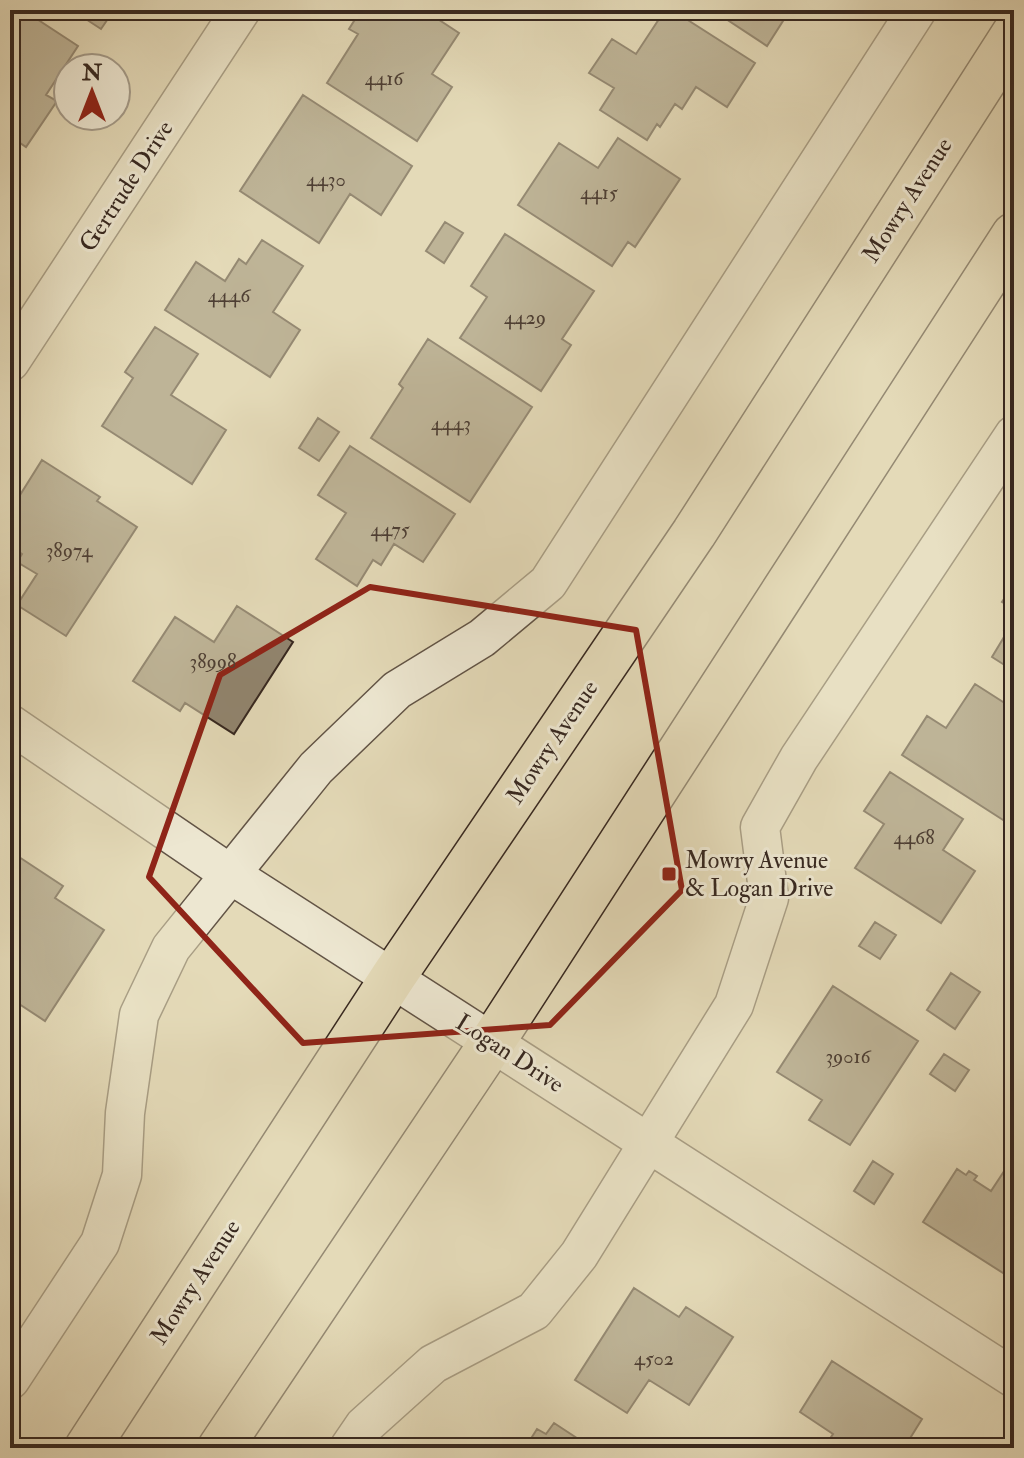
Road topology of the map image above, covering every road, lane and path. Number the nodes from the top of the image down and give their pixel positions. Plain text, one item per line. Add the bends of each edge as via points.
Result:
1 (241, 10) edge
2 (917, 10) edge
3 (1014, 34) edge
4 (1014, 235) edge
5 (10, 362) edge
6 (1014, 435) edge
7 (10, 724) edge
8 (230, 874) junction
9 (393, 977) junction
10 (493, 1041) junction
11 (648, 1145) junction
12 (1014, 1378) edge
13 (10, 1380) edge
14 (87, 1448) edge
15 (220, 1448) edge
16 (349, 1448) edge

1 - 5 street, Gertrude Drive
2 - 8 street via 548,583 482,638 397,690 316,768
3 - 9 main road, Mowry Avenue via 694,533
4 - 10 main road
6 - 11 street via 799,758 760,827 769,898 734,1005
7 - 8 street, Logan Drive
8 - 9 street, Logan Drive
8 - 13 street via 171,948 139,1015 122,1175 100,1243
9 - 10 street, Logan Drive
9 - 14 main road, Mowry Avenue
10 - 11 street, Logan Drive
10 - 15 main road
11 - 12 street, Logan Drive
11 - 16 street via 579,1255 534,1311 433,1364 364,1426

